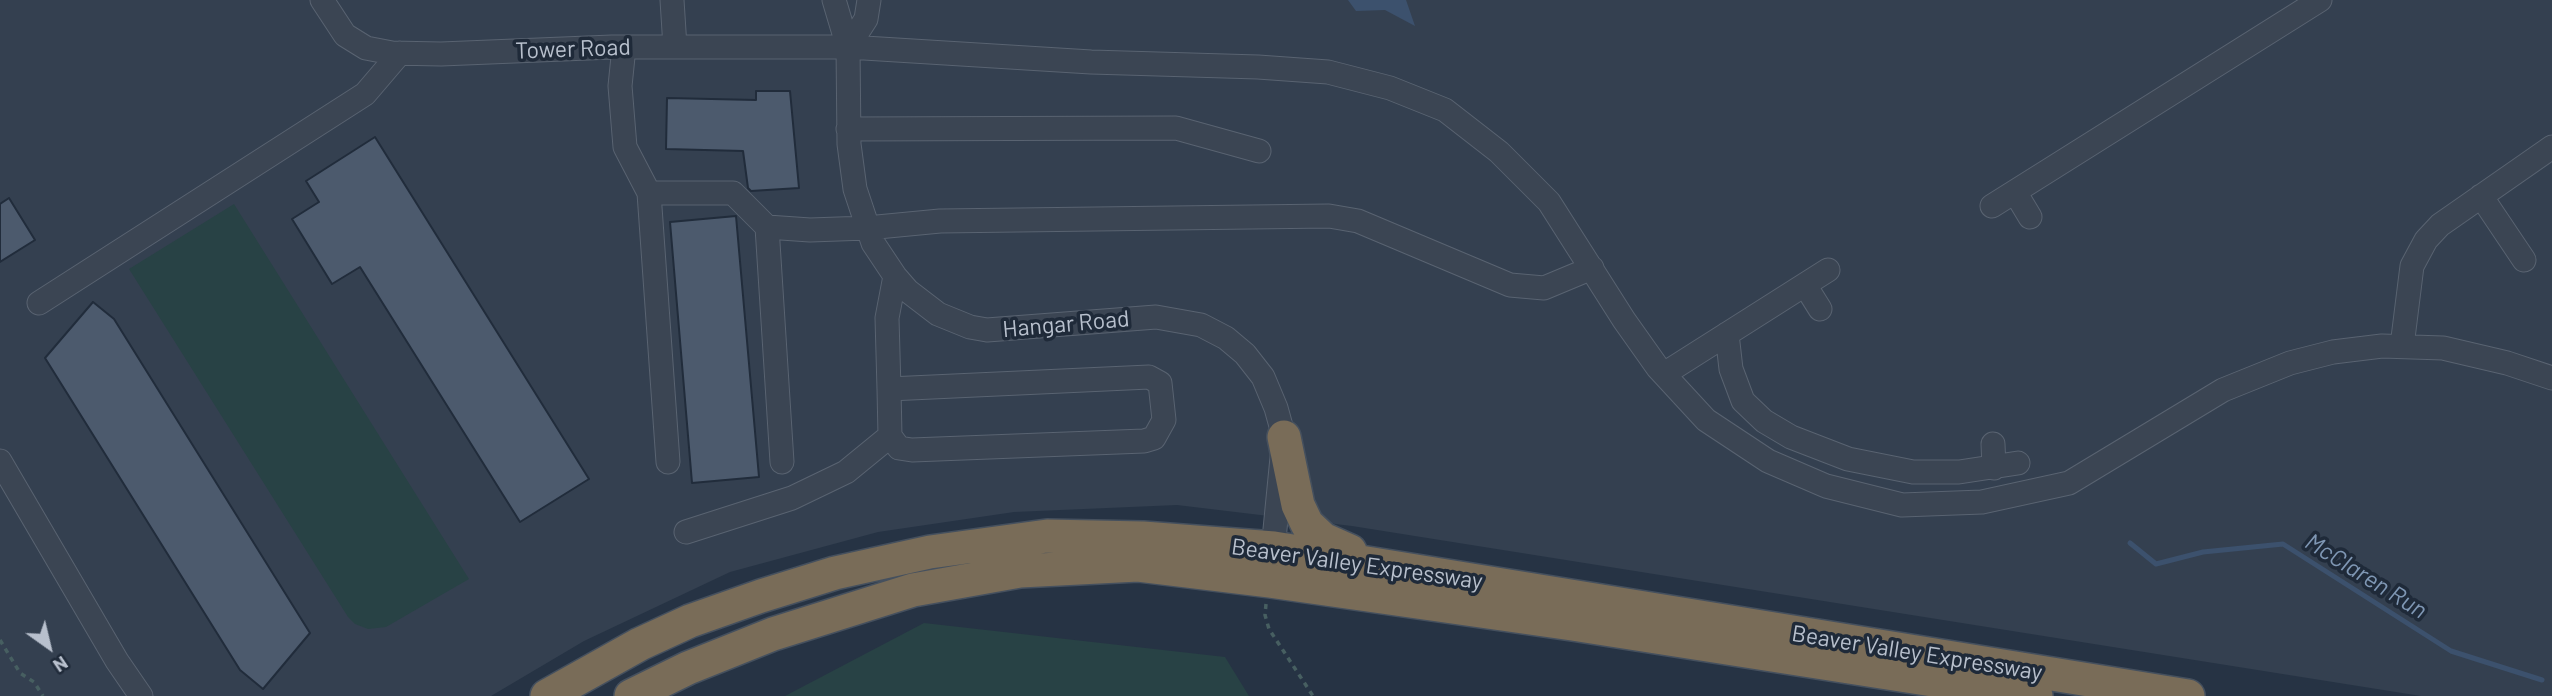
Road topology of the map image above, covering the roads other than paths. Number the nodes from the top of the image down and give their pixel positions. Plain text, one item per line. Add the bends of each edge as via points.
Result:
1 (322, 0) edge
2 (672, 0) edge
3 (834, 0) edge
4 (869, 0) edge
5 (2320, 0) edge
6 (624, 47) junction
7 (676, 47) junction
8 (848, 47) junction
9 (400, 53) junction
10 (848, 129) junction
11 (2552, 146) edge
12 (1259, 151) dead end
13 (2015, 192) junction
14 (649, 193) junction
15 (2481, 196) junction
16 (1992, 206) dead end
17 (2030, 217) dead end
18 (767, 227) junction
19 (867, 228) junction
20 (2524, 260) dead end
21 (1592, 268) junction
22 (1828, 270) dead end
23 (895, 276) junction
24 (1805, 285) junction
25 (39, 303) dead end
26 (1820, 309) dead end
27 (1727, 334) junction
28 (2402, 346) junction
29 (1664, 374) junction
30 (2552, 378) edge
31 (889, 389) junction
32 (890, 436) junction
33 (1284, 437) junction
34 (1993, 444) dead end
35 (0, 461) edge
36 (668, 462) dead end
37 (782, 462) dead end
38 (2018, 463) dead end
39 (1994, 468) junction
40 (685, 533) dead end
41 (1274, 548) junction
42 (1374, 563) junction
43 (1270, 581) junction
44 (141, 696) edge
45 (547, 696) edge
46 (631, 696) edge
47 (2036, 696) edge
48 (2188, 696) edge

1 - 9 street, Tower Road via 345,35 366,48
2 - 7 street
3 - 8 street, Hangar Road
4 - 8 street via 866,19
5 - 13 street
6 - 7 street, Tower Road
6 - 9 street, Tower Road
6 - 14 street via 620,86 625,147
7 - 8 street, Tower Road
8 - 10 street, Hangar Road
8 - 21 street, Tower Road via 1328,72 1390,88 1445,110 1499,152 1549,202
9 - 25 street via 365,94
10 - 12 street via 1176,128
10 - 19 street, Hangar Road via 855,190
11 - 15 street
13 - 16 street
13 - 17 street
14 - 18 street via 733,193
14 - 36 street
15 - 20 street
15 - 28 street via 2440,225 2415,257
18 - 19 street
18 - 37 street
19 - 21 street via 940,221 1329,216 1358,221 1510,285 1544,288
19 - 23 street, Hangar Road
21 - 29 street, Tower Road
22 - 24 street
23 - 31 street via 887,318
23 - 33 street, Hangar Road via 939,314 987,330 1140,318 1201,325 1226,338 1255,366 1273,400
24 - 26 street
24 - 27 street
27 - 29 street
27 - 39 street via 1731,369 1743,401 1791,437 1827,453 1891,469 1936,473
28 - 29 street, Tower Road via 2364,347 2290,363 2223,390 2068,483 1982,502 1902,505 1826,486 1768,461 1706,419
28 - 30 street, Tower Road via 2443,348
31 - 32 street
31 - 32 street via 1149,377 1160,383 1164,419 1154,438 1144,442 912,450 899,448
32 - 40 street via 846,472 792,498
33 - 41 street, Hangar Road
33 - 42 highway via 1298,505 1307,524 1323,539
34 - 39 street
35 - 44 street
38 - 39 street
41 - 42 highway, Beaver Valley Expressway
41 - 43 street, Hangar Road
41 - 45 highway, Beaver Valley Expressway via 1047,536 930,552 835,573 719,610 640,644
42 - 48 highway, Beaver Valley Expressway
43 - 46 highway, Beaver Valley Expressway via 1138,565 1020,571 913,590 773,634
43 - 47 highway, Beaver Valley Expressway

